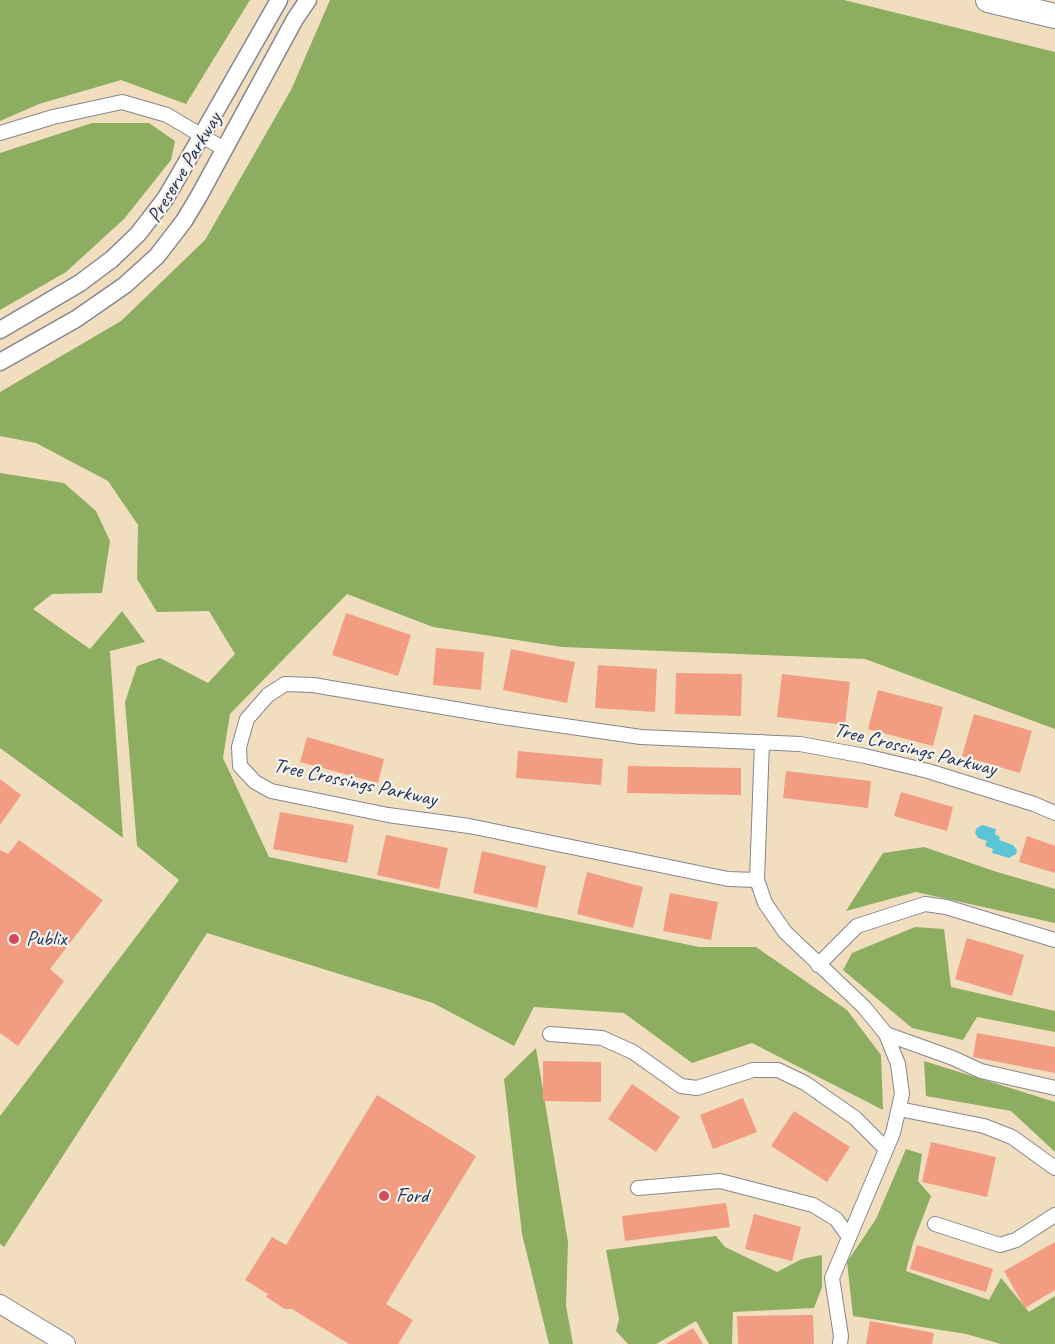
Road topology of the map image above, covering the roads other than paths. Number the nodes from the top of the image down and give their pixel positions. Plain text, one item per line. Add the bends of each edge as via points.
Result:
1 (279, 0) edge
2 (308, 0) edge
3 (988, 0) edge
4 (1055, 16) edge
5 (0, 133) edge
6 (202, 135) junction
7 (224, 148) junction
8 (0, 330) edge
9 (0, 362) edge
10 (762, 742) junction
11 (1055, 813) edge
12 (758, 880) junction
13 (1055, 939) edge
14 (818, 965) junction
15 (550, 1034) dead end
16 (886, 1034) junction
17 (1055, 1088) edge
18 (899, 1108) junction
19 (886, 1149) junction
20 (1055, 1168) edge
21 (638, 1188) dead end
22 (1055, 1215) edge
23 (935, 1224) dead end
24 (849, 1237) junction
25 (0, 1304) edge
26 (66, 1344) edge
27 (840, 1344) edge

1 - 6 street, Preserve Parkway
2 - 7 street, Preserve Parkway
3 - 4 highway
5 - 6 street via 122,102 167,115
6 - 7 street
6 - 8 street, Preserve Parkway via 165,199 138,234 80,283
7 - 9 street, Preserve Parkway via 194,204 157,256 125,285 76,319
10 - 11 street, Tree Crossings Parkway via 800,744 928,771
10 - 12 street
10 - 12 street, Tree Crossings Parkway via 641,737 313,685 285,684 268,695 247,719 239,747 240,766 255,783 271,791 388,815 469,826 728,879
12 - 14 street via 765,903 784,932
13 - 14 street via 925,904 857,926
14 - 16 street via 864,1006
15 - 19 street via 602,1038 633,1052 681,1086 697,1088 753,1070 778,1070 805,1083 855,1118
16 - 17 street via 981,1071
16 - 18 street via 898,1064 902,1094
18 - 19 street
18 - 20 street via 984,1126 1012,1137
19 - 24 street
21 - 24 street via 720,1181 813,1205 836,1219
22 - 23 street via 1016,1240 1000,1245
24 - 27 street via 832,1278
25 - 26 main road

